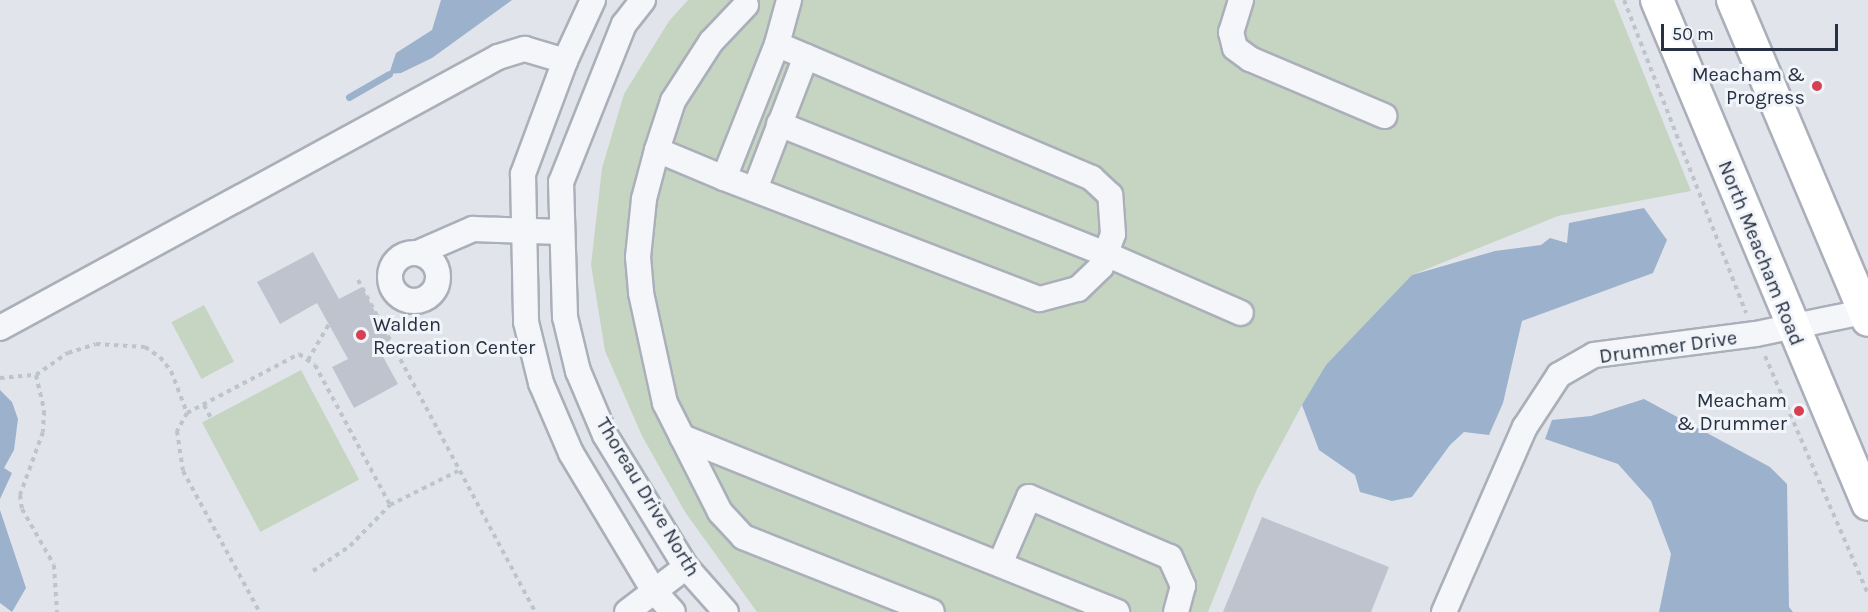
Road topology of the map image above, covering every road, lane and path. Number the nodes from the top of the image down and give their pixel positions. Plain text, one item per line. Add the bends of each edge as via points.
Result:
1 (593, 0) edge
2 (643, 0) edge
3 (789, 0) edge
4 (1240, 0) edge
5 (1624, 0) edge
6 (1657, 0) edge
7 (1733, 0) edge
8 (746, 5) dead end
9 (777, 44) junction
10 (806, 56) junction
11 (565, 61) junction
12 (1384, 116) dead end
13 (779, 124) junction
14 (657, 150) junction
15 (724, 178) junction
16 (755, 189) junction
17 (561, 232) junction
18 (522, 233) junction
19 (420, 252) dead end
20 (1106, 254) junction
21 (358, 280) dead end
22 (1734, 284) dead end
23 (1867, 312) edge
24 (1241, 313) dead end
25 (329, 324) dead end
26 (1791, 327) junction
27 (0, 328) edge
28 (308, 360) junction
29 (36, 375) junction
30 (0, 378) edge
31 (1781, 393) dead end
32 (204, 405) junction
33 (187, 413) junction
34 (212, 418) dead end
35 (682, 437) junction
36 (458, 471) junction
37 (1868, 504) edge
38 (390, 506) junction
39 (1000, 564) junction
40 (686, 567) junction
41 (313, 571) dead end
42 (654, 591) junction
43 (1868, 594) edge
44 (259, 611) edge
45 (57, 612) edge
46 (535, 612) edge
47 (627, 612) edge
48 (674, 612) edge
49 (726, 612) edge
50 (932, 612) edge
51 (1117, 612) edge
52 (1176, 612) edge
53 (1444, 612) edge

1 - 11 street, Thoreau Drive North
2 - 17 street, Thoreau Drive North via 624,24 561,182
3 - 9 street
4 - 12 street via 1231,32 1236,48 1250,59
5 - 22 path
6 - 26 main road, North Meacham Road
7 - 23 main road
8 - 14 street via 711,42 673,101
9 - 10 street
9 - 15 street
10 - 13 street
10 - 20 street via 1092,178 1110,195 1113,234
11 - 18 street, Thoreau Drive North via 523,174
11 - 27 street via 525,50 498,57
13 - 16 street
13 - 20 street
14 - 15 street
14 - 35 street via 643,211 638,257 641,293 666,403
15 - 16 street
16 - 20 street via 1040,299 1078,289 1101,267
17 - 18 street
17 - 40 street, Thoreau Drive North via 565,317 578,370 605,435
18 - 19 street via 473,229
18 - 42 street, Thoreau Drive North via 526,322 541,383 571,453
20 - 24 street
21 - 36 path
23 - 26 street, Drummer Drive
25 - 28 path
26 - 37 main road, North Meacham Road
26 - 53 street, Drummer Drive via 1594,355 1559,375 1525,427
28 - 32 path via 299,354
28 - 38 path via 315,365
29 - 30 path
29 - 33 path via 68,353 96,344 145,347 171,371
29 - 45 path via 44,411 43,432 20,495 22,508 54,565
31 - 43 path
32 - 33 path
32 - 34 path
33 - 44 path via 177,431 183,471
35 - 39 street
35 - 50 street via 720,512 743,537
36 - 38 path
36 - 46 path
38 - 41 path via 350,546
39 - 51 street
39 - 52 street via 1029,497 1170,557 1183,586
40 - 42 street
40 - 49 street, Thoreau Drive North
42 - 47 street
42 - 48 street, Thoreau Drive North

